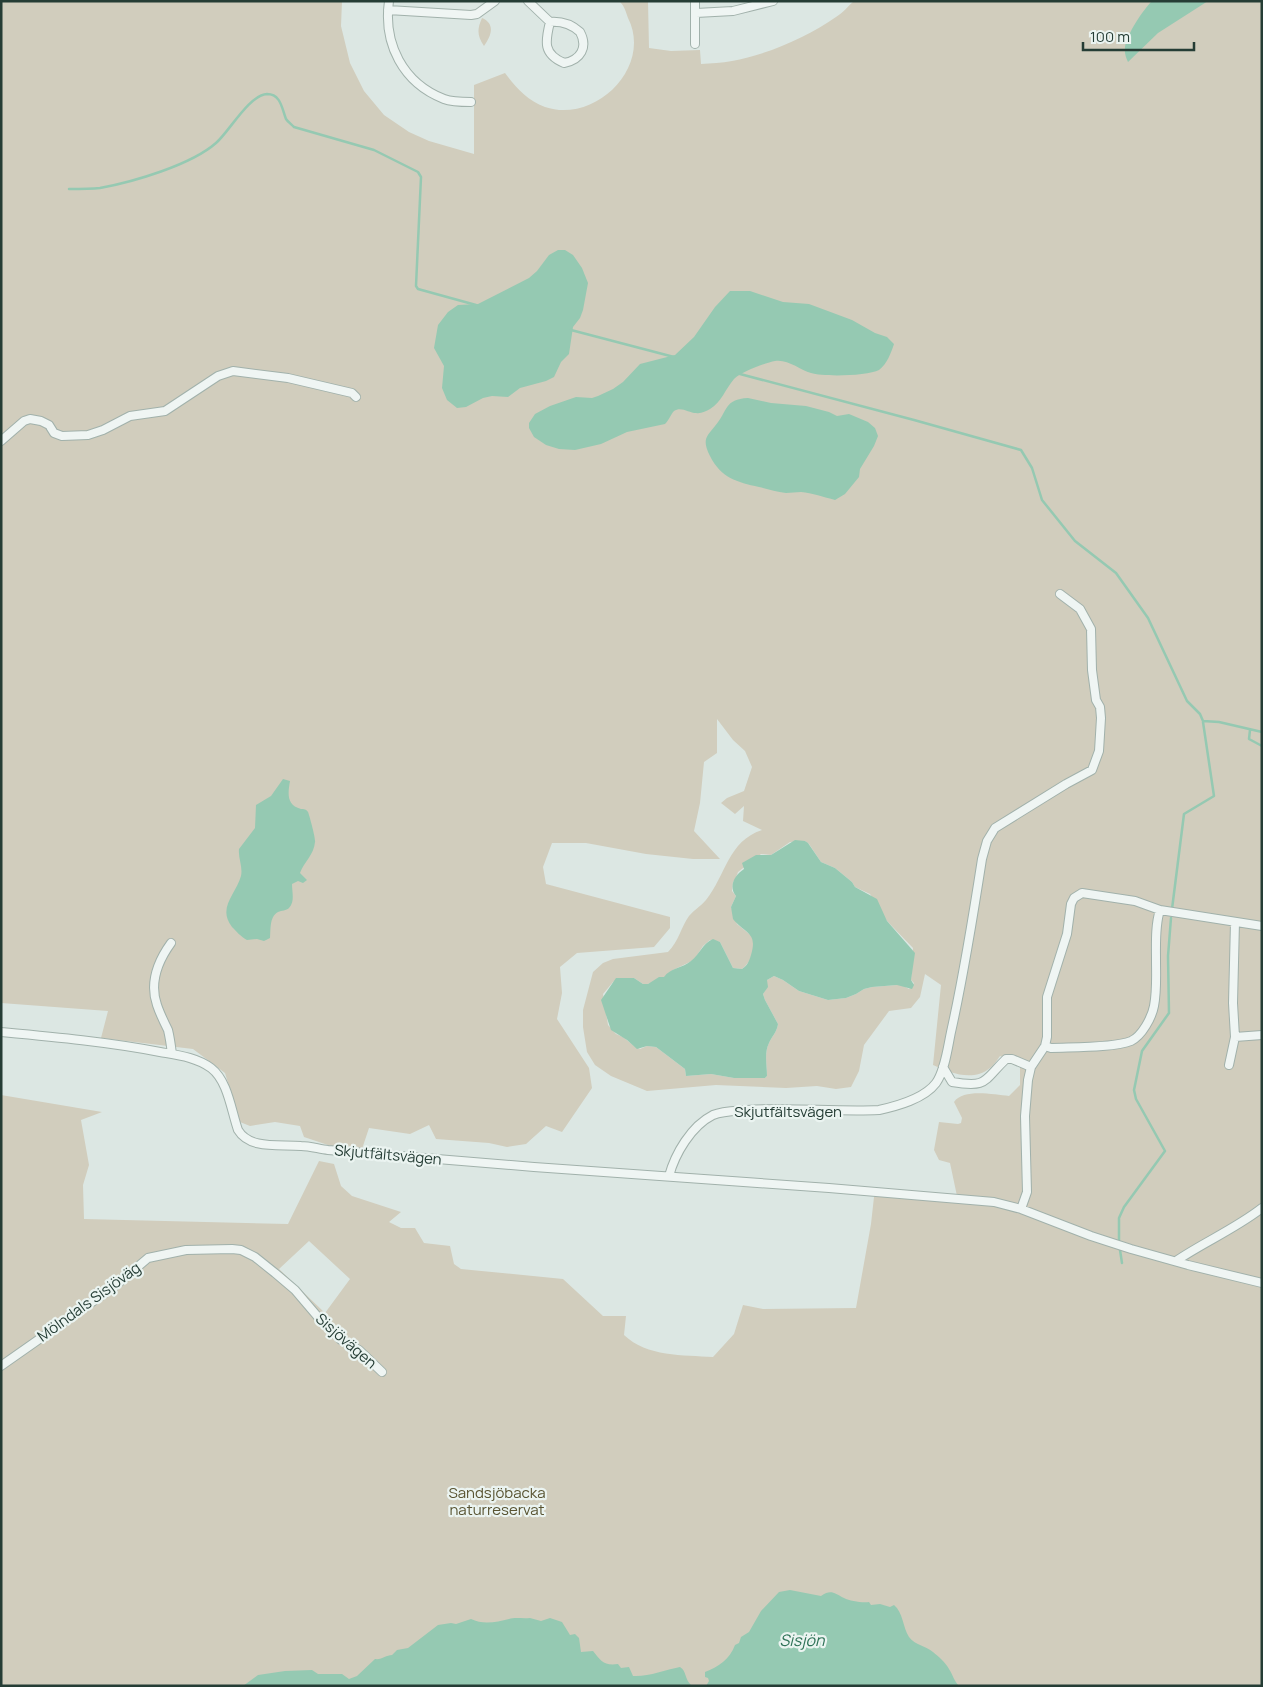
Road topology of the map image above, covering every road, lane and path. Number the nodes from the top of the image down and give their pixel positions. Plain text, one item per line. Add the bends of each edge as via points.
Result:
1 (389, 1) edge
2 (495, 1) edge
3 (528, 1) edge
4 (696, 1) edge
5 (773, 1) edge
6 (388, 10) junction
7 (696, 13) junction
8 (550, 22) junction
9 (695, 44) dead end
10 (471, 102) dead end
11 (356, 396) dead end
12 (1, 441) edge
13 (1060, 594) dead end
14 (1160, 910) junction
15 (1235, 922) junction
16 (1262, 926) edge
17 (171, 943) dead end
18 (1, 1032) edge
19 (1262, 1035) edge
20 (1235, 1037) junction
21 (1045, 1046) junction
22 (172, 1054) junction
23 (1230, 1066) dead end
24 (943, 1067) junction
25 (1031, 1067) junction
26 (669, 1176) junction
27 (1262, 1208) edge
28 (1021, 1209) junction
29 (1176, 1261) junction
30 (1262, 1283) edge
31 (311, 1309) joint
32 (1, 1366) edge
33 (382, 1372) dead end

1 - 6 street
2 - 6 street via 471,15
3 - 8 street
4 - 7 street
5 - 7 street via 733,11
6 - 10 street via 392,49 402,67 420,86 445,100
7 - 9 street
8 - 8 street via 559,21 580,32 584,44 577,59 564,63 548,52
11 - 12 street via 288,378 233,371 218,376 165,411 130,416 88,435 62,436 54,433 49,425 30,419
13 - 24 street, Skjutfältsvägen via 1080,609 1092,629 1092,670 1101,718 1097,757 1092,770 1010,818 991,833 983,854 963,978
14 - 15 street
14 - 21 street via 1155,1000 1150,1018 1138,1036 1119,1045
14 - 21 street via 1135,901 1082,893 1074,898 1067,934 1047,997
15 - 16 street
15 - 20 street
17 - 22 street via 156,970 153,990
18 - 22 street, Skjutfältsvägen
19 - 20 street
20 - 23 street
21 - 25 street
22 - 26 street, Skjutfältsvägen via 189,1057 212,1069 224,1088 241,1136 251,1142
24 - 25 street via 952,1082 978,1084 985,1082 1006,1058
24 - 26 street, Skjutfältsvägen via 936,1083 926,1092 885,1109 758,1110 713,1115 692,1132
25 - 28 street via 1025,1116 1026,1192
26 - 28 street via 981,1200
27 - 29 street via 1237,1227
28 - 29 street via 1091,1236
29 - 30 street
31 - 32 street, Mölndals Sisjöväg via 295,1290 255,1256 241,1250 166,1253 148,1258 115,1286
31 - 33 street, Sisjövägen via 341,1340 358,1350

